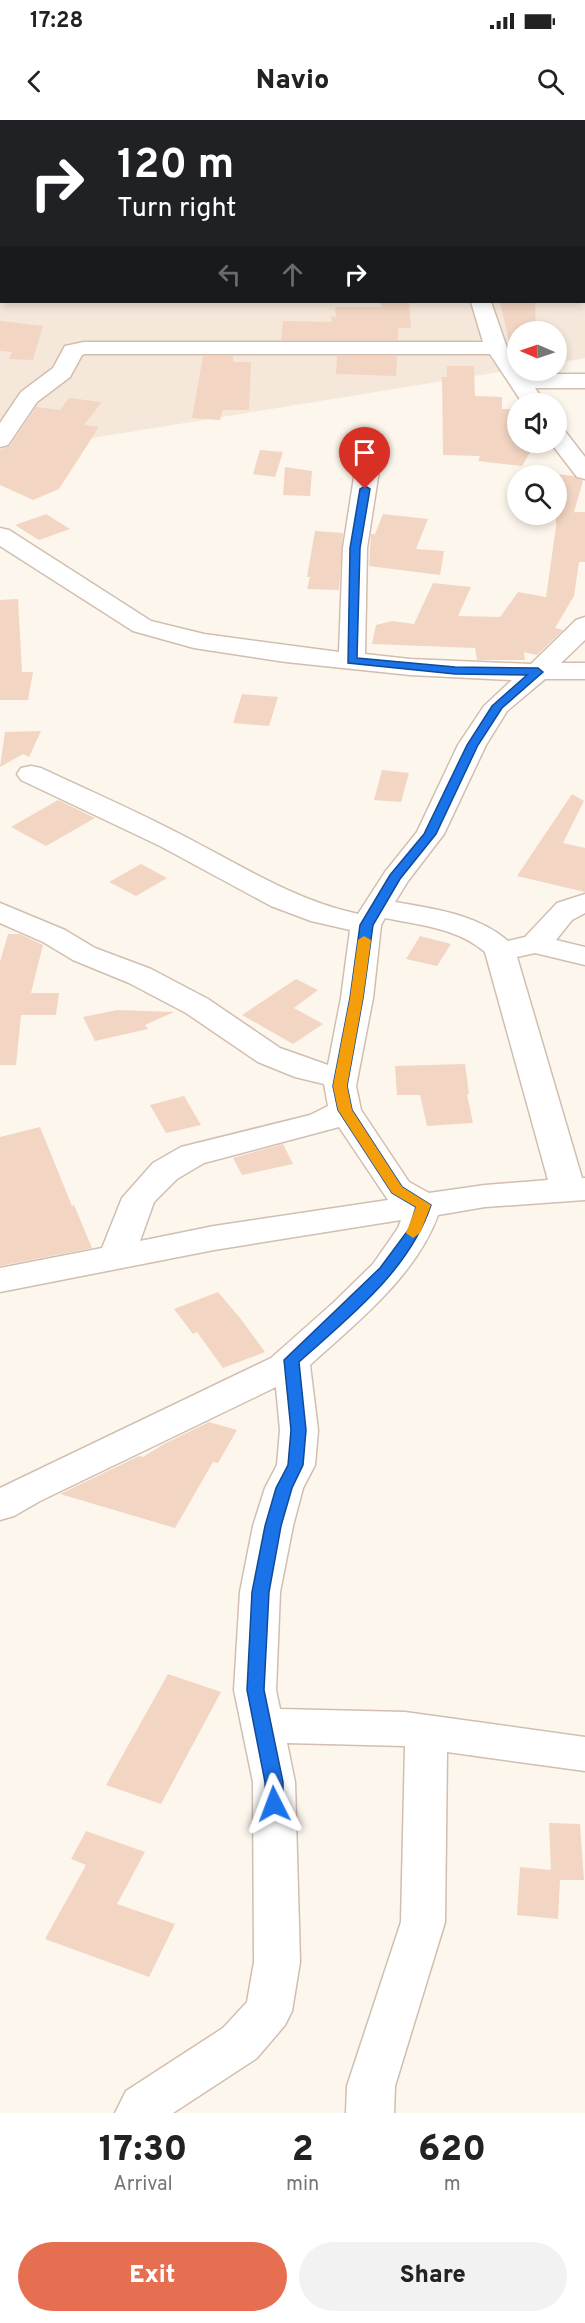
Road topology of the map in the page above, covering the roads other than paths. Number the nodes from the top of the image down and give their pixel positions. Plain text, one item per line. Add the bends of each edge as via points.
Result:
1 (482, 303) edge
2 (496, 348) junction
3 (507, 363) edge
4 (520, 381) edge
5 (567, 381) edge
6 (585, 381) edge
7 (528, 393) edge
8 (0, 440) edge
9 (567, 441) edge
10 (371, 445) dead end
11 (585, 446) edge
12 (567, 449) edge
13 (585, 472) edge
14 (0, 535) edge
15 (585, 625) edge
16 (352, 661) junction
17 (585, 671) edge
18 (538, 672) junction
19 (31, 774) dead end
20 (585, 903) edge
21 (0, 912) edge
22 (372, 917) junction
23 (535, 944) junction
24 (500, 952) junction
25 (585, 956) edge
26 (343, 1094) junction
27 (577, 1190) edge
28 (424, 1205) junction
29 (116, 1257) junction
30 (0, 1280) edge
31 (291, 1360) junction
32 (0, 1506) edge
33 (263, 1726) junction
34 (426, 1732) junction
35 (585, 1754) edge
36 (140, 2113) edge
37 (370, 2113) edge

1 - 2 street
2 - 3 street
2 - 8 street via 84,348 73,351 62,372 29,397
4 - 7 street
5 - 6 street
9 - 11 street
10 - 16 street via 355,548
12 - 13 street
14 - 16 street via 142,626 203,642
15 - 18 street
16 - 18 street via 455,671
17 - 18 street
18 - 22 street via 498,706 472,745 430,834 395,878
19 - 22 street via 170,840 282,900 322,915
20 - 23 street via 559,914
21 - 26 street via 197,1006 269,1055 306,1070
22 - 24 street via 470,928 490,939
22 - 26 street
23 - 24 street
23 - 25 street
24 - 27 street
26 - 28 street via 397,1190
26 - 29 street via 321,1123 193,1155 165,1171 139,1198
27 - 28 street
28 - 29 street
28 - 31 street via 416,1230 385,1272
29 - 30 street
31 - 32 street via 230,1395
31 - 33 street via 299,1430 296,1465 284,1488 273,1526 260,1592 255,1690
33 - 34 street
33 - 36 street via 274,1782 277,1962 269,2012 240,2043 143,2106
34 - 35 street
34 - 37 street via 423,1922 371,2086

